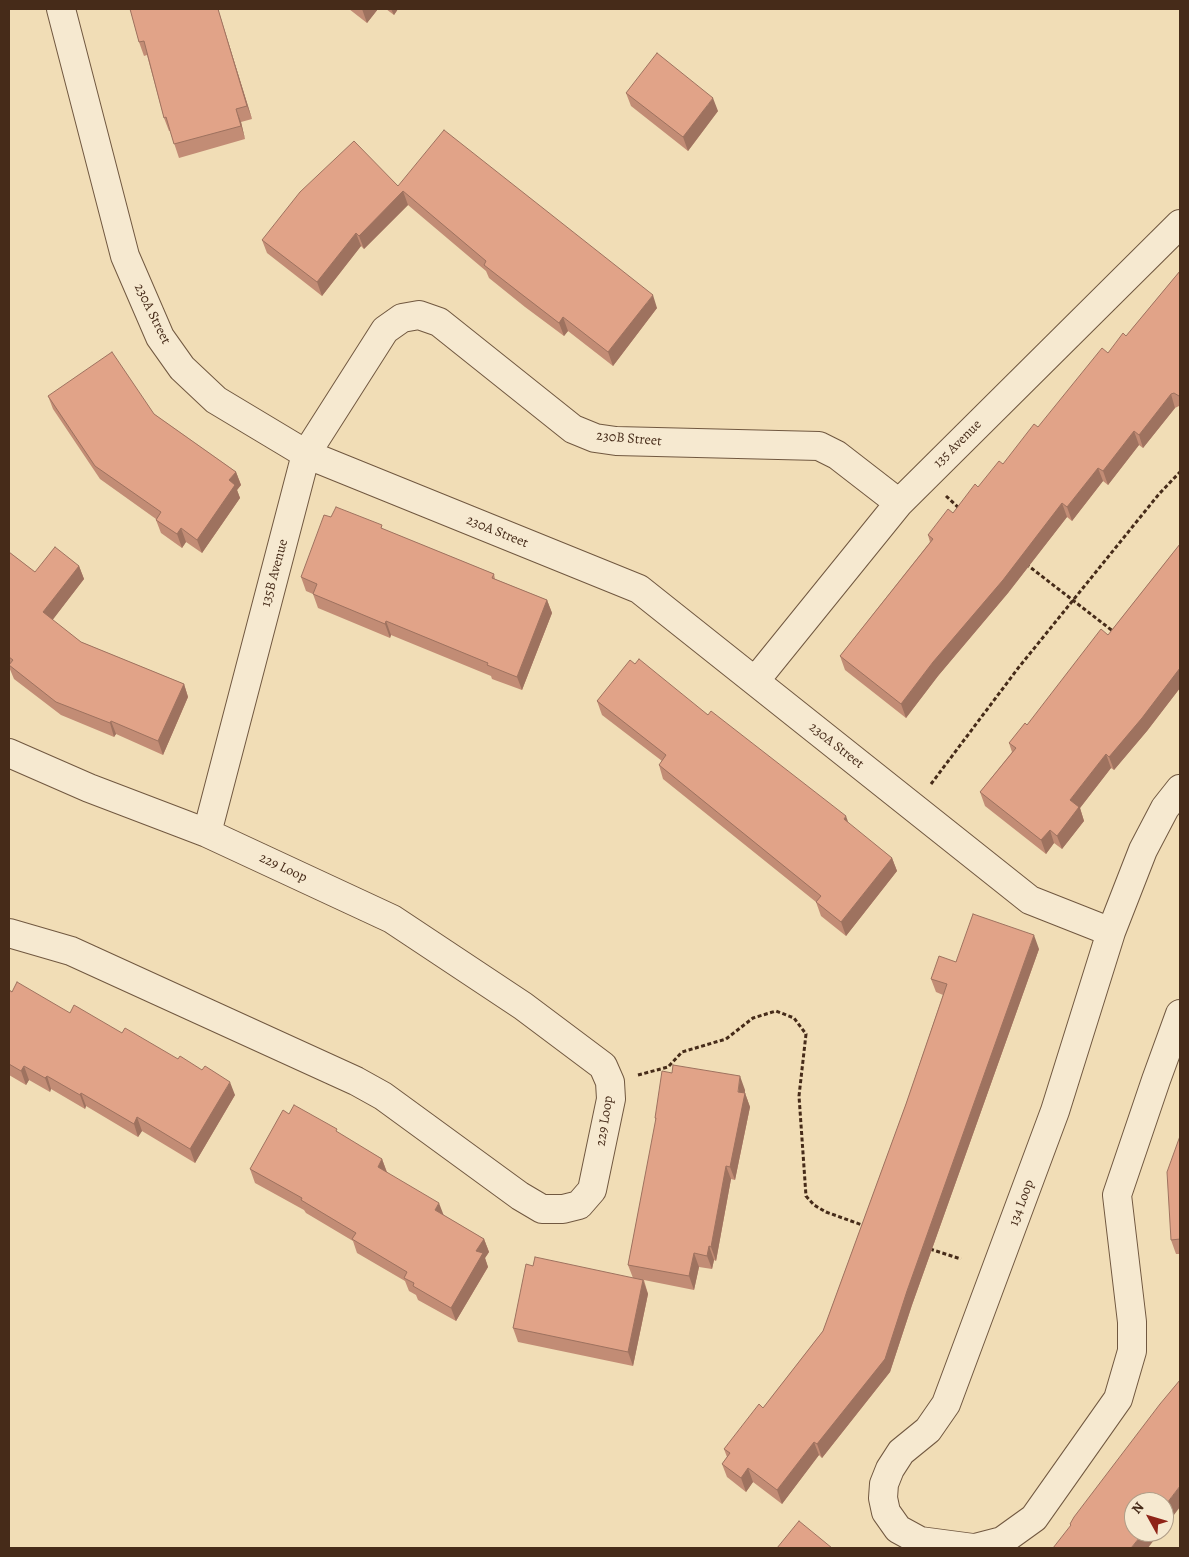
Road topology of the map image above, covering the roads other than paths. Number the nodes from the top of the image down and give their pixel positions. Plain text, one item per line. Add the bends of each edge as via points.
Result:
1 (61, 9) edge
2 (1180, 224) edge
3 (385, 330) joint
4 (306, 454) junction
5 (899, 503) junction
6 (755, 681) junction
7 (9, 753) edge
8 (1180, 789) edge
9 (207, 833) junction
10 (1110, 932) junction
11 (9, 933) edge
12 (1180, 1014) edge
13 (974, 1548) edge

1 - 4 street, 230A Street via 125,256 160,337 182,368 216,400
2 - 5 street, 135 Avenue
3 - 4 street, 135B Avenue
3 - 5 street, 230B Street via 402,318 411,316 419,315 439,322 573,429 595,438 819,446 837,455
4 - 6 street, 230A Street via 639,590
4 - 9 street, 135B Avenue
5 - 6 street, 135 Avenue
6 - 10 street, 230A Street via 1030,900
7 - 9 street, 229 Loop
8 - 10 street, 134 Loop via 1165,808 1143,850
9 - 11 street, 229 Loop via 392,919 523,1006 602,1066 610,1082 611,1099 592,1190 580,1205 542,1209 383,1096 356,1081 71,951
10 - 13 street, 134 Loop via 1055,1111 946,1404 928,1430 901,1452 884,1484 886,1512 898,1529 920,1541
12 - 13 street, 134 Loop via 1117,1196 1132,1322 1132,1351 1118,1399 1034,1518 1002,1541

